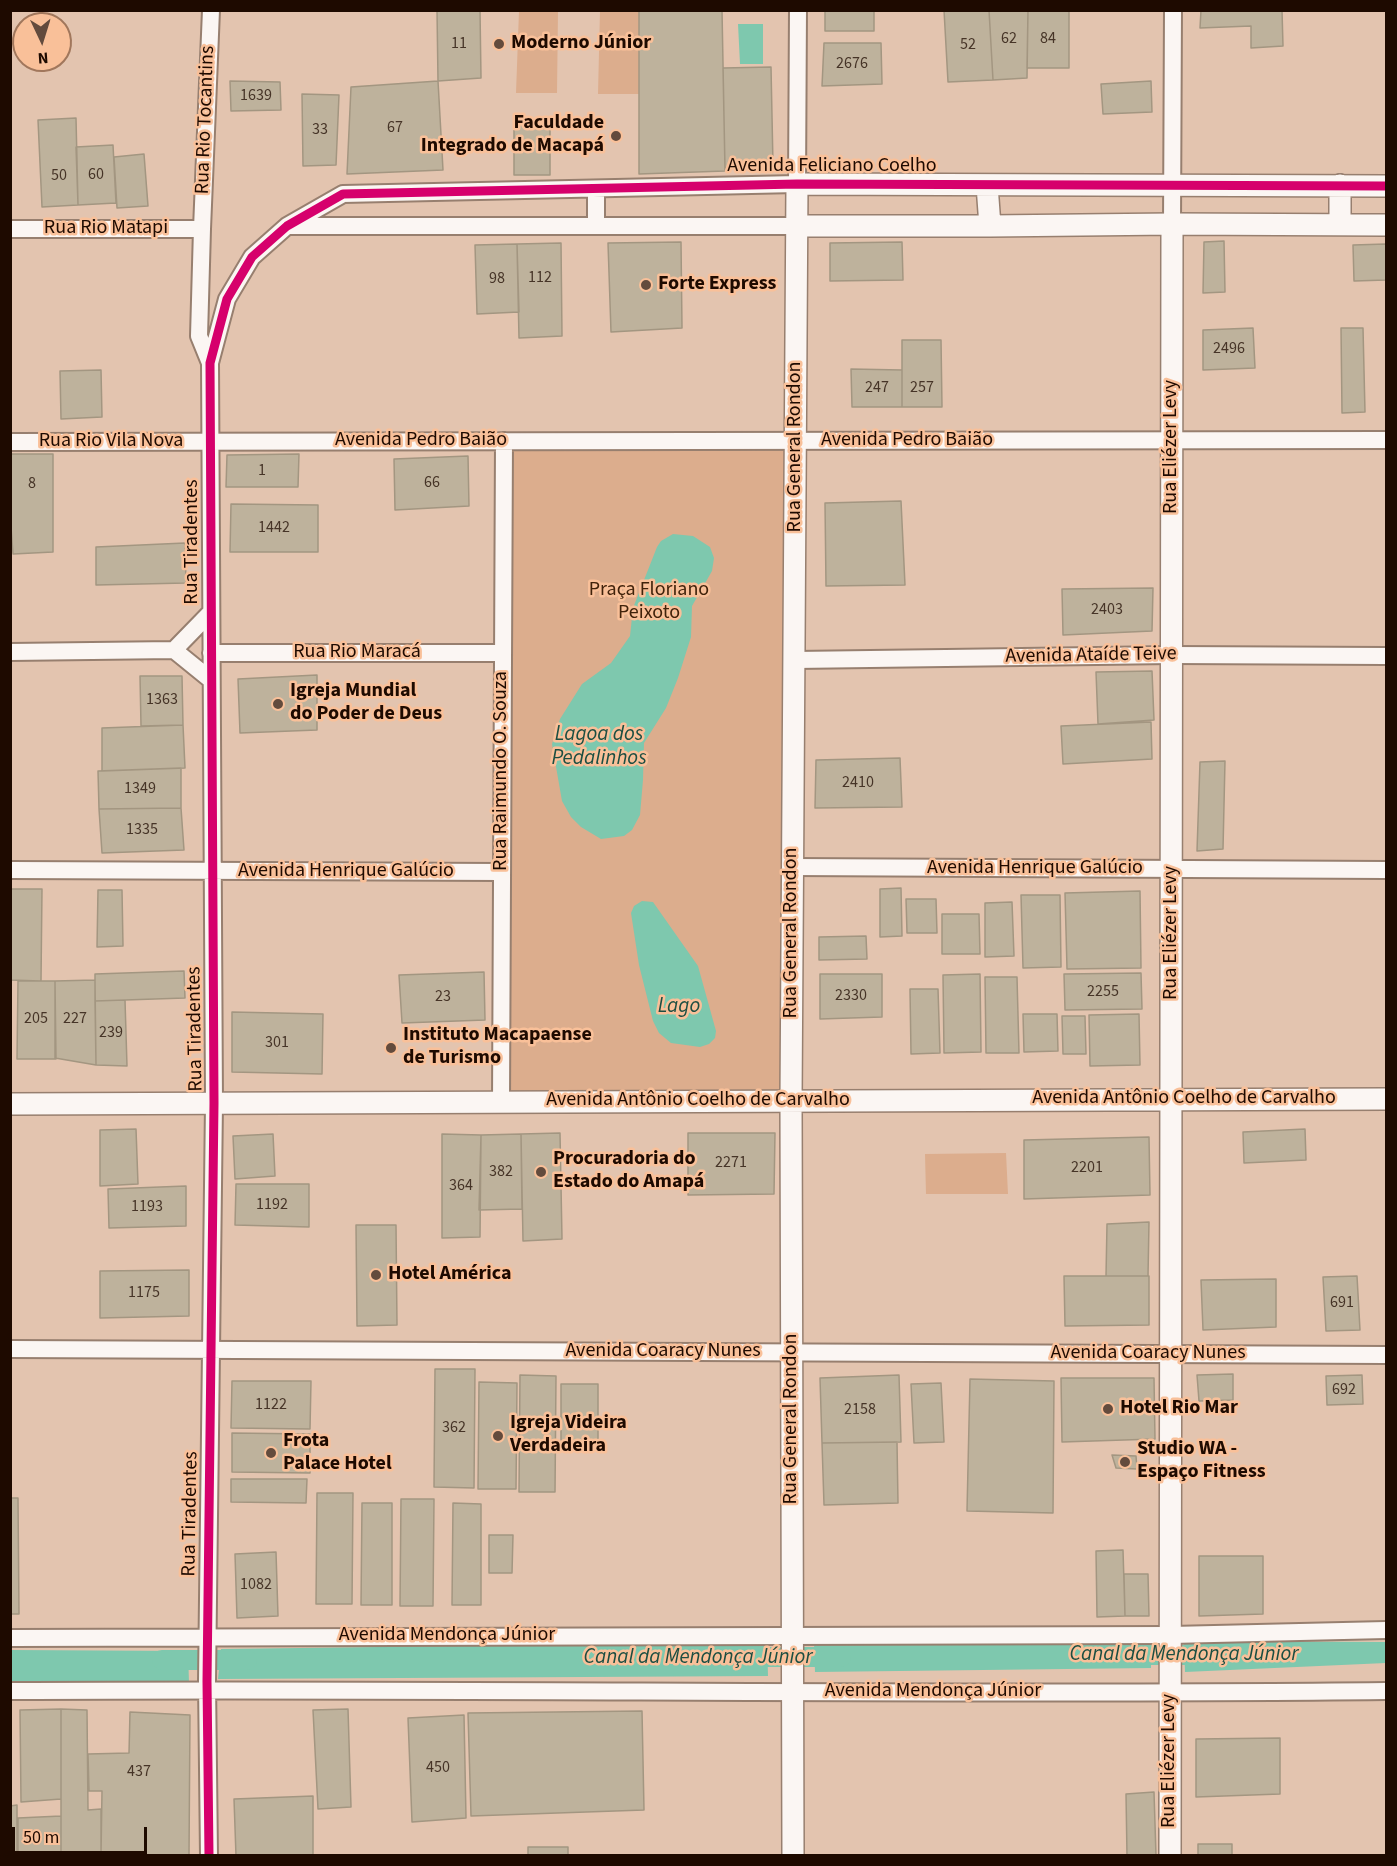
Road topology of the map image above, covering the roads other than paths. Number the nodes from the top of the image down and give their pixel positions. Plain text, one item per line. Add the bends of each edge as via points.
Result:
1 (211, 10) edge
2 (798, 10) edge
3 (1173, 10) edge
4 (797, 184) junction
5 (987, 185) junction
6 (1340, 185) junction
7 (1171, 186) junction
8 (1386, 186) edge
9 (596, 189) junction
10 (1172, 224) junction
11 (596, 225) junction
12 (1340, 225) junction
13 (1386, 225) edge
14 (287, 226) junction
15 (797, 226) junction
16 (990, 226) junction
17 (10, 229) edge
18 (202, 229) junction
19 (210, 363) junction
20 (1173, 440) junction
21 (1386, 440) edge
22 (211, 441) junction
23 (504, 441) junction
24 (796, 441) junction
25 (10, 442) edge
26 (211, 612) junction
27 (174, 650) junction
28 (10, 652) edge
29 (211, 653) junction
30 (503, 653) junction
31 (1172, 655) junction
32 (1386, 656) edge
33 (795, 660) junction
34 (211, 680) junction
35 (792, 867) junction
36 (10, 870) edge
37 (1172, 870) junction
38 (1386, 870) edge
39 (212, 872) junction
40 (502, 872) junction
41 (1386, 1098) edge
42 (1172, 1099) junction
43 (791, 1100) junction
44 (501, 1102) junction
45 (214, 1103) junction
46 (10, 1104) edge
47 (10, 1349) edge
48 (211, 1350) junction
49 (791, 1353) junction
50 (1171, 1354) junction
51 (1386, 1355) edge
52 (1386, 1630) edge
53 (10, 1638) edge
54 (1171, 1639) junction
55 (794, 1640) junction
56 (208, 1643) junction
57 (1170, 1683) junction
58 (793, 1684) junction
59 (207, 1685) junction
60 (10, 1691) edge
61 (1386, 1691) edge
62 (209, 1856) edge
63 (793, 1856) edge
64 (1170, 1856) edge

1 - 18 street, Rua Rio Tocantins
2 - 4 street, Rua General Rondon
3 - 7 street, Rua Eliézer Levy
4 - 5 street, Avenida Feliciano Coelho
4 - 9 street, Avenida Feliciano Coelho
4 - 15 street, Rua General Rondon
5 - 7 street, Avenida Feliciano Coelho
5 - 16 street
6 - 7 street, Avenida Feliciano Coelho
6 - 8 street, Avenida Feliciano Coelho
6 - 12 street
7 - 10 street, Rua Eliézer Levy
9 - 11 street
9 - 14 street, Avenida Feliciano Coelho via 343,194
10 - 12 street
10 - 16 street
10 - 20 street, Rua Eliézer Levy
11 - 14 street
11 - 15 street
12 - 13 street
14 - 19 street, Rua Tiradentes via 252,257 227,299
15 - 16 street
15 - 24 street, Rua General Rondon
17 - 18 street, Rua Rio Matapi
18 - 19 street, Rua Tiradentes via 199,336
19 - 22 street, Rua Tiradentes
20 - 21 street, Avenida Pedro Baião
20 - 24 street, Avenida Pedro Baião
20 - 31 street, Rua Eliézer Levy
22 - 23 street, Avenida Pedro Baião
22 - 25 street, Rua Rio Vila Nova
22 - 26 street, Rua Tiradentes
23 - 24 street, Avenida Pedro Baião
23 - 30 street, Rua Raimundo O. Souza
24 - 33 street, Rua General Rondon
26 - 27 street
26 - 29 street, Rua Tiradentes
27 - 28 street
27 - 34 street
29 - 30 street, Rua Rio Maracá
29 - 34 street, Rua Tiradentes
30 - 40 street, Rua Raimundo O. Souza
31 - 32 street, Avenida Ataíde Teive
31 - 33 street, Avenida Ataíde Teive
31 - 37 street, Rua Eliézer Levy
33 - 35 street, Rua General Rondon
34 - 39 street, Rua Tiradentes
35 - 37 street, Avenida Henrique Galúcio
35 - 43 street, Rua General Rondon
36 - 39 street, Avenida Henrique Galúcio
37 - 38 street, Avenida Henrique Galúcio
37 - 42 street, Rua Eliézer Levy
39 - 40 street, Avenida Henrique Galúcio
39 - 45 street, Rua Tiradentes
40 - 44 street, Rua Raimundo O. Souza
41 - 42 street, Avenida Antônio Coelho de Carvalho
42 - 43 street, Avenida Antônio Coelho de Carvalho
42 - 50 street, Rua Eliézer Levy
43 - 44 street, Avenida Antônio Coelho de Carvalho
43 - 49 street, Rua General Rondon
44 - 45 street, Avenida Antônio Coelho de Carvalho
45 - 46 street, Avenida Antônio Coelho de Carvalho
45 - 48 street, Rua Tiradentes
47 - 48 street, Avenida Coaracy Nunes
48 - 49 street, Avenida Coaracy Nunes
48 - 56 street, Rua Tiradentes
49 - 50 street, Avenida Coaracy Nunes
49 - 55 street, Rua General Rondon
50 - 51 street, Avenida Coaracy Nunes
50 - 54 street, Rua Eliézer Levy
52 - 54 street, Avenida Mendonça Júnior
53 - 56 street, Avenida Mendonça Júnior
54 - 55 street, Avenida Mendonça Júnior
54 - 57 street, Rua Eliézer Levy
55 - 56 street, Avenida Mendonça Júnior
55 - 58 street, Rua General Rondon
56 - 59 street, Rua Tiradentes
57 - 58 street, Avenida Mendonça Júnior
57 - 61 street, Avenida Mendonça Júnior
57 - 64 street, Rua Eliézer Levy
58 - 59 street, Avenida Mendonça Júnior
58 - 63 street, Rua General Rondon
59 - 60 street, Avenida Mendonça Júnior
59 - 62 street, Rua Tiradentes

